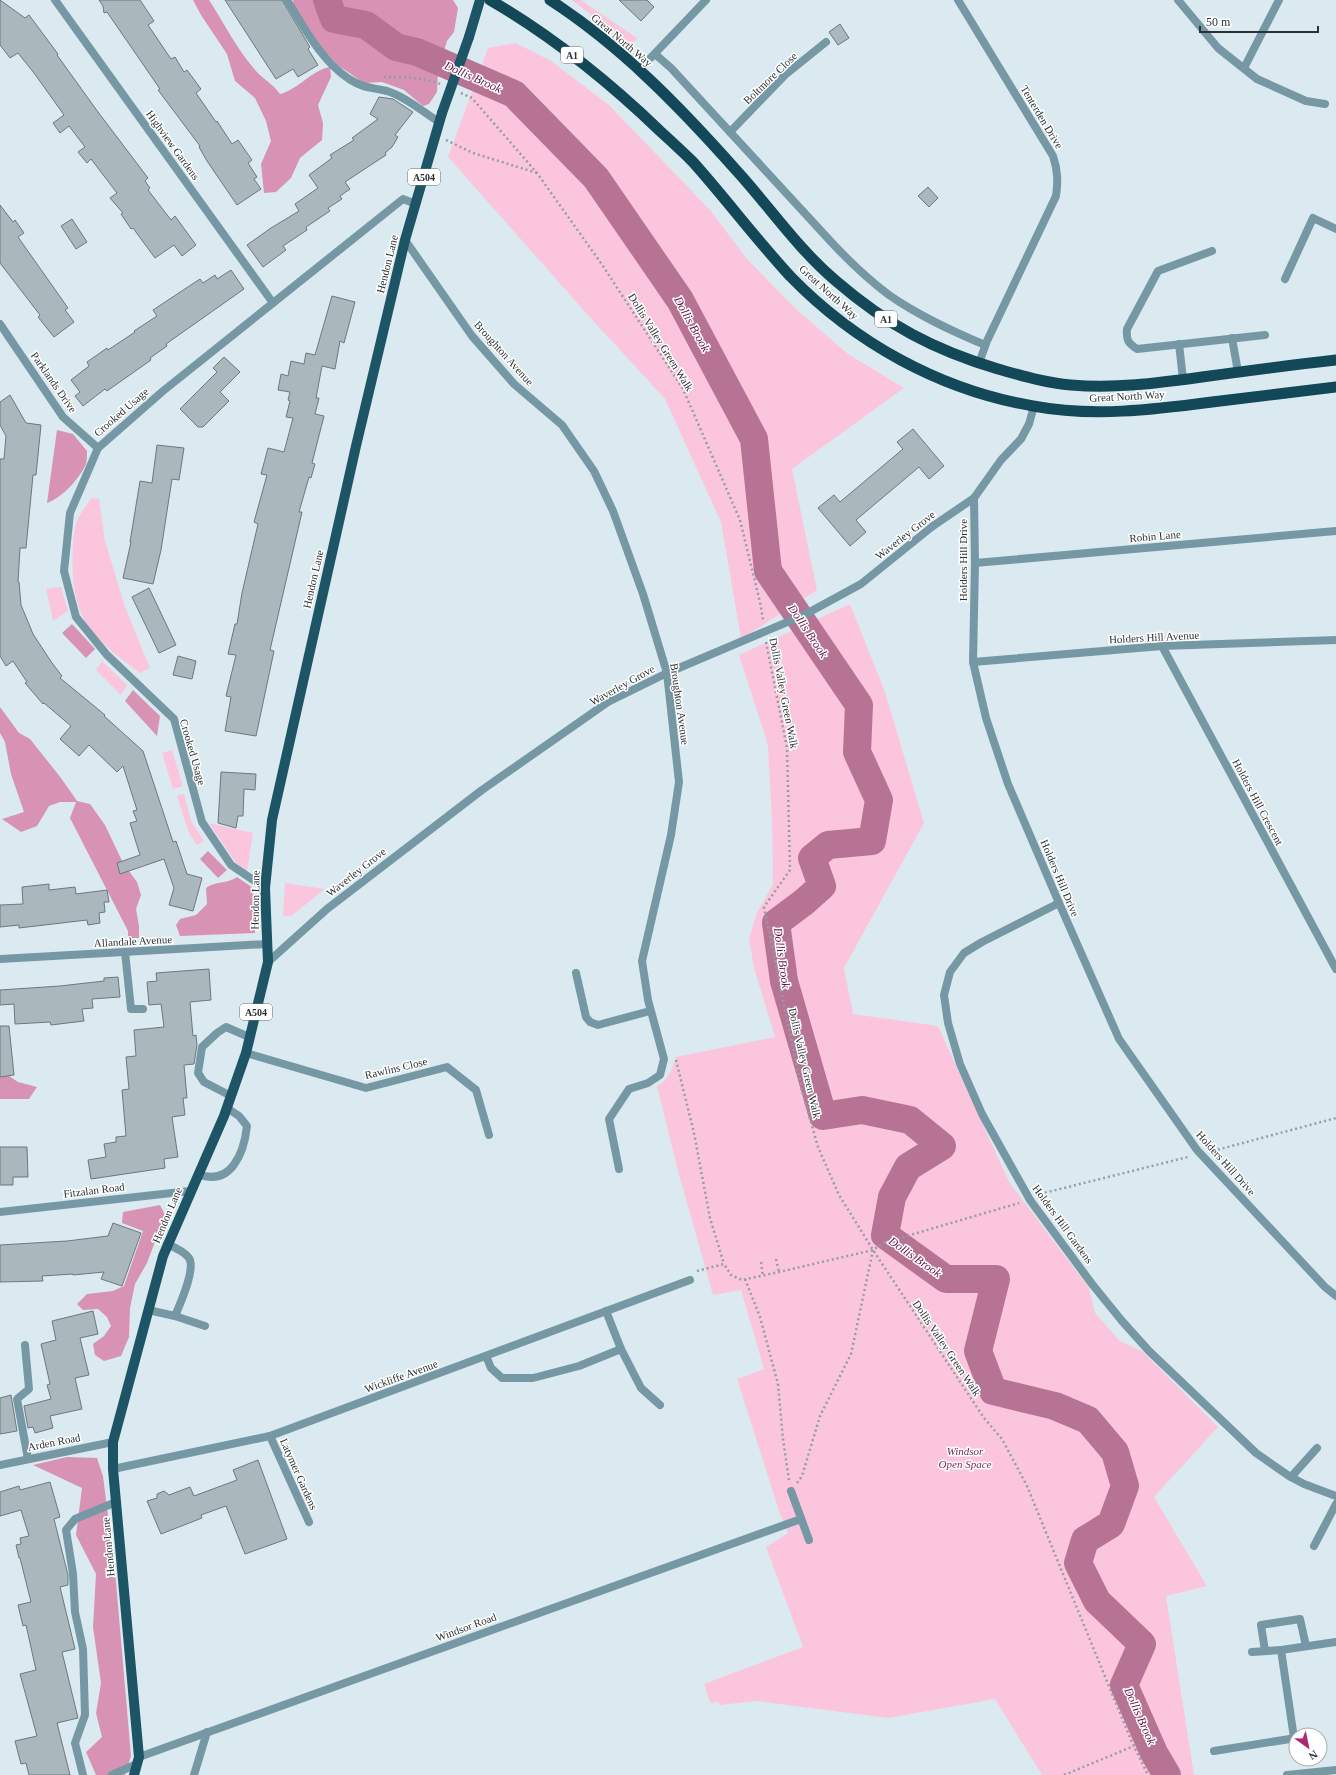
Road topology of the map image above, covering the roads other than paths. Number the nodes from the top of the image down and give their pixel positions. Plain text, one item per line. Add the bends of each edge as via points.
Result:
1 (55, 0) edge
2 (287, 0) edge
3 (480, 0) edge
4 (490, 0) edge
5 (550, 0) edge
6 (706, 0) edge
7 (958, 0) edge
8 (1178, 0) edge
9 (1279, 0) edge
10 (826, 42) dead end
11 (655, 54) junction
12 (1244, 68) junction
13 (640, 70) junction
14 (1325, 104) dead end
15 (441, 118) junction
16 (730, 132) junction
17 (416, 204) junction
18 (1336, 229) edge
19 (405, 240) junction
20 (1212, 251) dead end
21 (1285, 279) dead end
22 (273, 303) junction
23 (0, 324) edge
24 (1265, 335) dead end
25 (1232, 338) junction
26 (1179, 344) junction
27 (985, 345) junction
28 (1336, 360) edge
29 (978, 363) junction
30 (1238, 372) junction
31 (1183, 379) junction
32 (1336, 387) edge
33 (1034, 406) junction
34 (98, 448) junction
35 (974, 498) junction
36 (1336, 531) edge
37 (975, 563) junction
38 (1336, 640) edge
39 (1162, 646) junction
40 (974, 662) junction
41 (667, 673) junction
42 (264, 888) junction
43 (1059, 903) junction
44 (266, 944) junction
45 (125, 952) junction
46 (0, 959) edge
47 (268, 962) junction
48 (1336, 969) edge
49 (576, 973) dead end
50 (143, 1009) dead end
51 (650, 1011) junction
52 (249, 1037) junction
53 (246, 1053) junction
54 (231, 1096) junction
55 (227, 1108) junction
56 (489, 1136) dead end
57 (619, 1169) dead end
58 (198, 1174) junction
59 (190, 1191) junction
60 (0, 1212) edge
61 (167, 1244) junction
62 (690, 1280) road end
63 (1336, 1296) edge
64 (148, 1310) junction
65 (606, 1311) junction
66 (175, 1316) junction
67 (205, 1326) dead end
68 (25, 1345) dead end
69 (621, 1349) junction
70 (486, 1356) junction
71 (660, 1405) dead end
72 (270, 1436) junction
73 (112, 1442) junction
74 (1317, 1448) dead end
75 (28, 1459) junction
76 (0, 1465) edge
77 (113, 1470) junction
78 (1290, 1477) junction
79 (791, 1491) road end
80 (1336, 1496) edge
81 (116, 1502) junction
82 (1336, 1504) edge
83 (801, 1519) junction
84 (309, 1522) dead end
85 (809, 1540) dead end
86 (1314, 1546) dead end
87 (1336, 1642) edge
88 (1306, 1646) junction
89 (1281, 1650) junction
90 (1265, 1651) junction
91 (1252, 1652) dead end
92 (1293, 1727) edge
93 (207, 1732) junction
94 (1288, 1739) edge
95 (1214, 1751) dead end
96 (138, 1761) junction
97 (1336, 1770) edge
98 (83, 1775) edge
99 (112, 1775) edge
100 (134, 1775) edge
101 (194, 1775) edge
102 (1286, 1775) edge

1 - 22 street, Highview Gardens
2 - 15 street via 325,59 349,79 364,88 387,91
3 - 15 main road, Hendon Lane / A504, bridge
4 - 33 highway, Great North Way / A1 via 565,49 647,118 692,160 788,274 852,330 923,372 990,396
5 - 13 highway, Great North Way / A1
6 - 11 street
7 - 27 street, Tenterden Drive via 1054,156 1058,170 1056,196
8 - 12 street via 1218,48
9 - 12 street
10 - 16 street, Boltmore Close via 785,75
11 - 13 street
11 - 16 street, Great North Way
12 - 14 street via 1257,79 1299,98
13 - 29 highway, Great North Way / A1 via 736,170 833,279 859,300 913,336
15 - 17 main road, Hendon Lane / A504
16 - 27 street, Great North Way via 859,270 889,295 914,311
17 - 19 main road, Hendon Lane / A504
17 - 22 street, Crooked Usage via 403,199
18 - 21 street via 1313,218
19 - 41 street, Broughton Avenue via 472,336 514,384 562,425 594,471 614,511
19 - 42 main road, Hendon Lane / A504 via 354,453 272,820
20 - 26 street via 1158,271 1127,329 1126,337 1137,349
22 - 34 street, Crooked Usage via 163,390
23 - 34 street, Parklands Drive via 63,416
24 - 25 street
25 - 26 street
25 - 30 street
26 - 31 street
27 - 29 street, Tenterden Drive
28 - 30 highway, Great North Way / A1
29 - 31 highway, Great North Way / A1 via 1036,380 1071,385 1103,387
30 - 31 highway, Great North Way / A1
32 - 33 highway, Great North Way / A1 via 1149,410 1085,411
33 - 35 street via 1021,439 1001,460
34 - 42 street, Crooked Usage via 70,512 64,571 76,617 107,655 174,719 202,822 231,865
35 - 37 street, Holders Hill Drive
35 - 41 street, Waverley Grove via 933,526 861,584 804,615
36 - 37 street, Robin Lane
37 - 40 street, Holders Hill Drive
38 - 39 street, Holders Hill Avenue
39 - 40 street, Holders Hill Avenue
39 - 48 street, Holders Hill Crescent
40 - 43 street, Holders Hill Drive via 986,718 1008,784
41 - 47 street, Waverley Grove via 608,702 482,790 327,909
41 - 51 street, Broughton Avenue via 679,782 671,836 642,960
42 - 44 main road, Hendon Lane / A504
43 - 63 street, Holders Hill Drive via 1119,1039 1200,1154
43 - 78 street, Holders Hill Gardens via 964,953 950,972 944,995 948,1023 960,1064 982,1114 1030,1200 1092,1284 1149,1351 1256,1453
44 - 45 street, Allandale Avenue
44 - 47 main road, Hendon Lane / A504
45 - 46 street, Allandale Avenue
45 - 50 street via 131,1009
47 - 52 main road, Hendon Lane / A504
49 - 51 street via 586,1017 590,1022 598,1024
51 - 57 street, Broughton Avenue via 664,1058 660,1075 648,1083 629,1089 609,1119
52 - 53 main road, Hendon Lane / A504
52 - 54 street via 226,1027 202,1047 198,1073 204,1082
53 - 54 main road, Hendon Lane / A504
53 - 56 street, Rawlins Close via 366,1088 447,1067 476,1090
54 - 55 main road, Hendon Lane / A504
55 - 58 main road, Hendon Lane / A504
55 - 58 street via 239,1116 247,1126 236,1163 225,1174 214,1177
58 - 59 main road, Hendon Lane / A504
59 - 60 street, Fitzalan Road
59 - 61 main road, Hendon Lane / A504
61 - 64 main road, Hendon Lane / A504
61 - 66 street via 189,1258 192,1268
62 - 65 street, Wickliffe Avenue
64 - 66 street
64 - 73 main road, Hendon Lane / A504
65 - 69 street
65 - 70 street, Wickliffe Avenue
66 - 67 street
68 - 75 street via 29,1389 18,1399
69 - 70 street via 579,1366 533,1378 502,1378 491,1368
69 - 71 street via 641,1388
70 - 72 street, Wickliffe Avenue
72 - 77 street, Wickliffe Avenue
72 - 84 street, Latymer Gardens
73 - 75 street, Arden Road
73 - 77 main road, Hendon Lane / A504
74 - 78 street
75 - 76 street, Arden Road
77 - 81 main road, Hendon Lane / A504
78 - 80 street, Holders Hill Gardens
79 - 83 street
81 - 96 main road, Hendon Lane / A504
81 - 98 street via 75,1519 66,1530 73,1574 75,1612 84,1649 85,1715 75,1743
82 - 86 street
83 - 85 street
83 - 93 street, Windsor Road
87 - 88 street
88 - 89 street
88 - 90 street via 1300,1619 1261,1625
89 - 90 street
89 - 92 street
90 - 91 street
93 - 96 street, Windsor Road
93 - 101 street
94 - 95 street
96 - 99 street, Windsor Road
96 - 100 main road, Hendon Lane / A504
97 - 102 street

